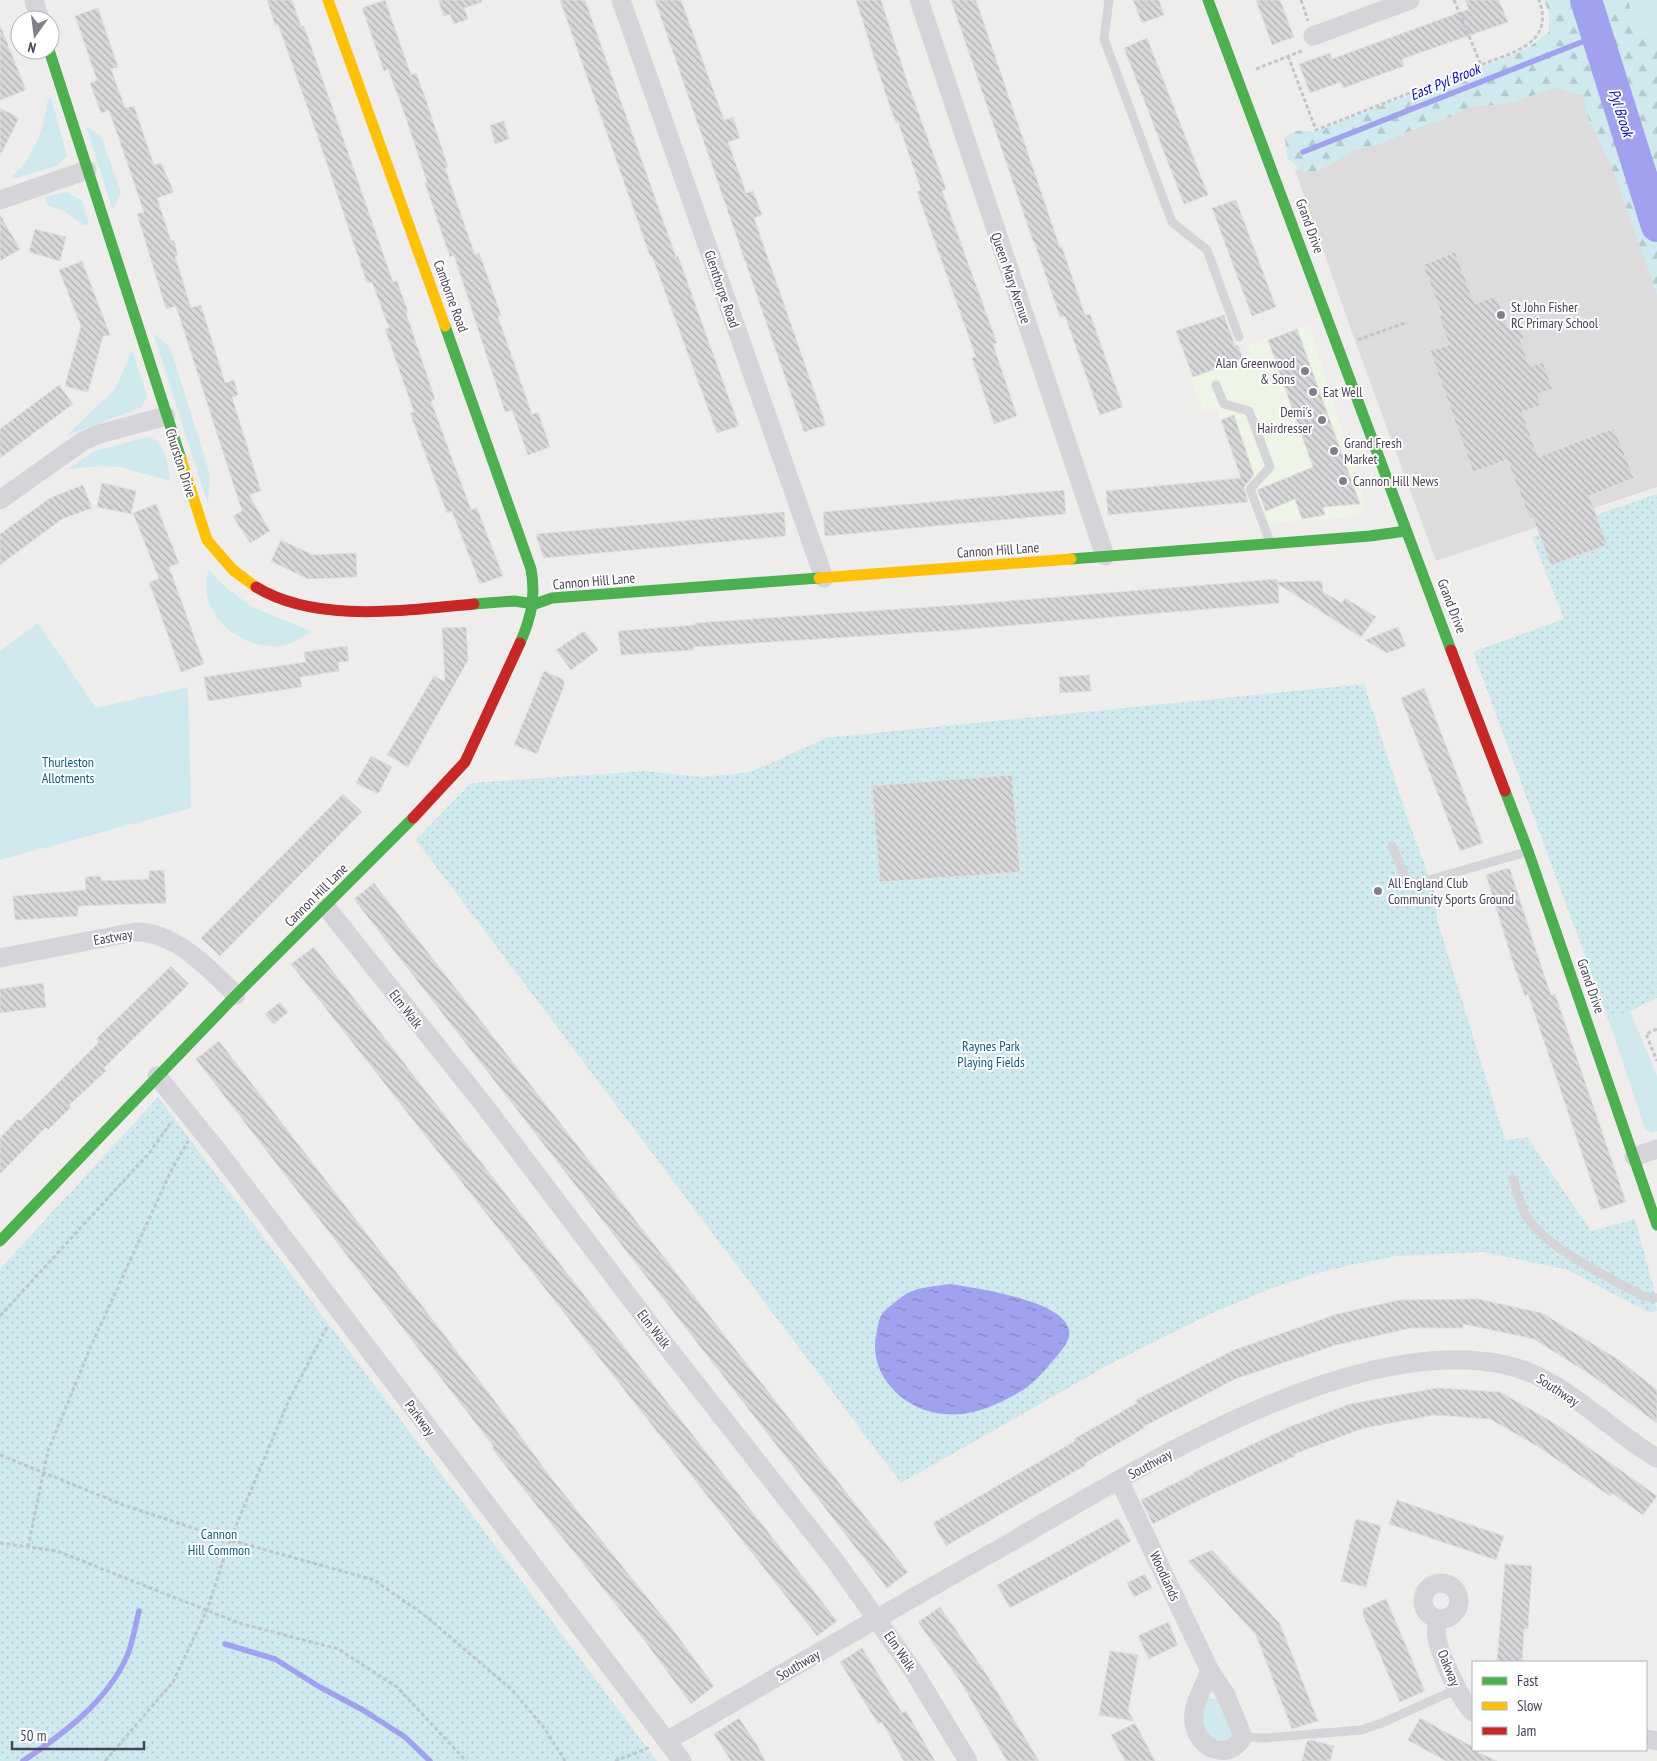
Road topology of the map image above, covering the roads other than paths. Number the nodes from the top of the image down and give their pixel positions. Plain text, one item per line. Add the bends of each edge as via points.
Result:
1 (328, 0) edge
2 (621, 0) edge
3 (919, 0) edge
4 (1109, 0) edge
5 (1208, 0) edge
6 (1410, 0) edge
7 (1314, 36) road end
8 (52, 60) edge
9 (87, 170) junction
10 (0, 200) edge
11 (1239, 337) dead end
12 (1216, 385) dead end
13 (166, 416) junction
14 (0, 500) edge
15 (1406, 531) junction
16 (1271, 544) junction
17 (1105, 556) junction
18 (824, 578) junction
19 (534, 604) junction
20 (1392, 846) dead end
21 (1528, 851) junction
22 (326, 908) junction
23 (0, 958) edge
24 (236, 995) junction
25 (157, 1076) junction
26 (1657, 1149) edge
27 (1634, 1157) junction
28 (1513, 1179) dead end
29 (1657, 1226) edge
30 (0, 1242) edge
31 (1657, 1298) edge
32 (1657, 1458) edge
33 (1119, 1480) junction
34 (878, 1618) junction
35 (1438, 1619) dead end
36 (1210, 1671) junction
37 (1457, 1689) junction
38 (1472, 1711) edge
39 (1243, 1737) junction
40 (668, 1740) junction
41 (682, 1761) edge
42 (968, 1761) edge

1 - 19 street, Camborne Road via 529,560
2 - 18 street, Glenthorpe Road
3 - 17 street, Queen Mary Avenue
4 - 11 lane via 1104,39 1172,222 1208,250
5 - 15 street, Grand Drive
6 - 7 street
8 - 9 street, Churston Drive
9 - 10 street
9 - 13 street, Churston Drive
12 - 16 lane via 1224,404 1249,411 1270,467 1250,488
13 - 14 street via 82,441
13 - 19 street, Churston Drive via 207,540 232,570 269,594 289,604 313,610 377,611 514,601
15 - 16 street, Cannon Hill Lane
15 - 21 street, Grand Drive
16 - 17 street, Cannon Hill Lane
17 - 18 street, Cannon Hill Lane
18 - 19 street, Cannon Hill Lane via 552,598
19 - 22 street, Cannon Hill Lane via 529,623 465,762
20 - 21 lane via 1407,881 1415,884
21 - 27 street, Grand Drive
22 - 24 street, Cannon Hill Lane
22 - 34 street, Elm Walk via 484,1105
23 - 24 street, Eastway via 147,932 171,942 201,963
24 - 25 street, Cannon Hill Lane
25 - 30 street, Cannon Hill Lane
25 - 40 street, Parkway
26 - 27 street
27 - 29 street, Grand Drive
28 - 31 lane via 1525,1213 1560,1248 1643,1296
32 - 33 street, Southway via 1548,1381 1526,1370 1504,1364 1444,1360 1411,1363 1348,1377 1248,1412
33 - 34 street, Southway
33 - 36 street, Woodlands
34 - 40 street, Southway
34 - 42 street, Elm Walk
35 - 37 street, Oakway via 1436,1638
36 - 39 street, Woodlands via 1226,1695
36 - 39 street via 1196,1705 1193,1722 1197,1735 1205,1747 1216,1753 1229,1753 1239,1748
37 - 38 street, Oakway
37 - 39 lane via 1361,1730
40 - 41 street, Parkway

